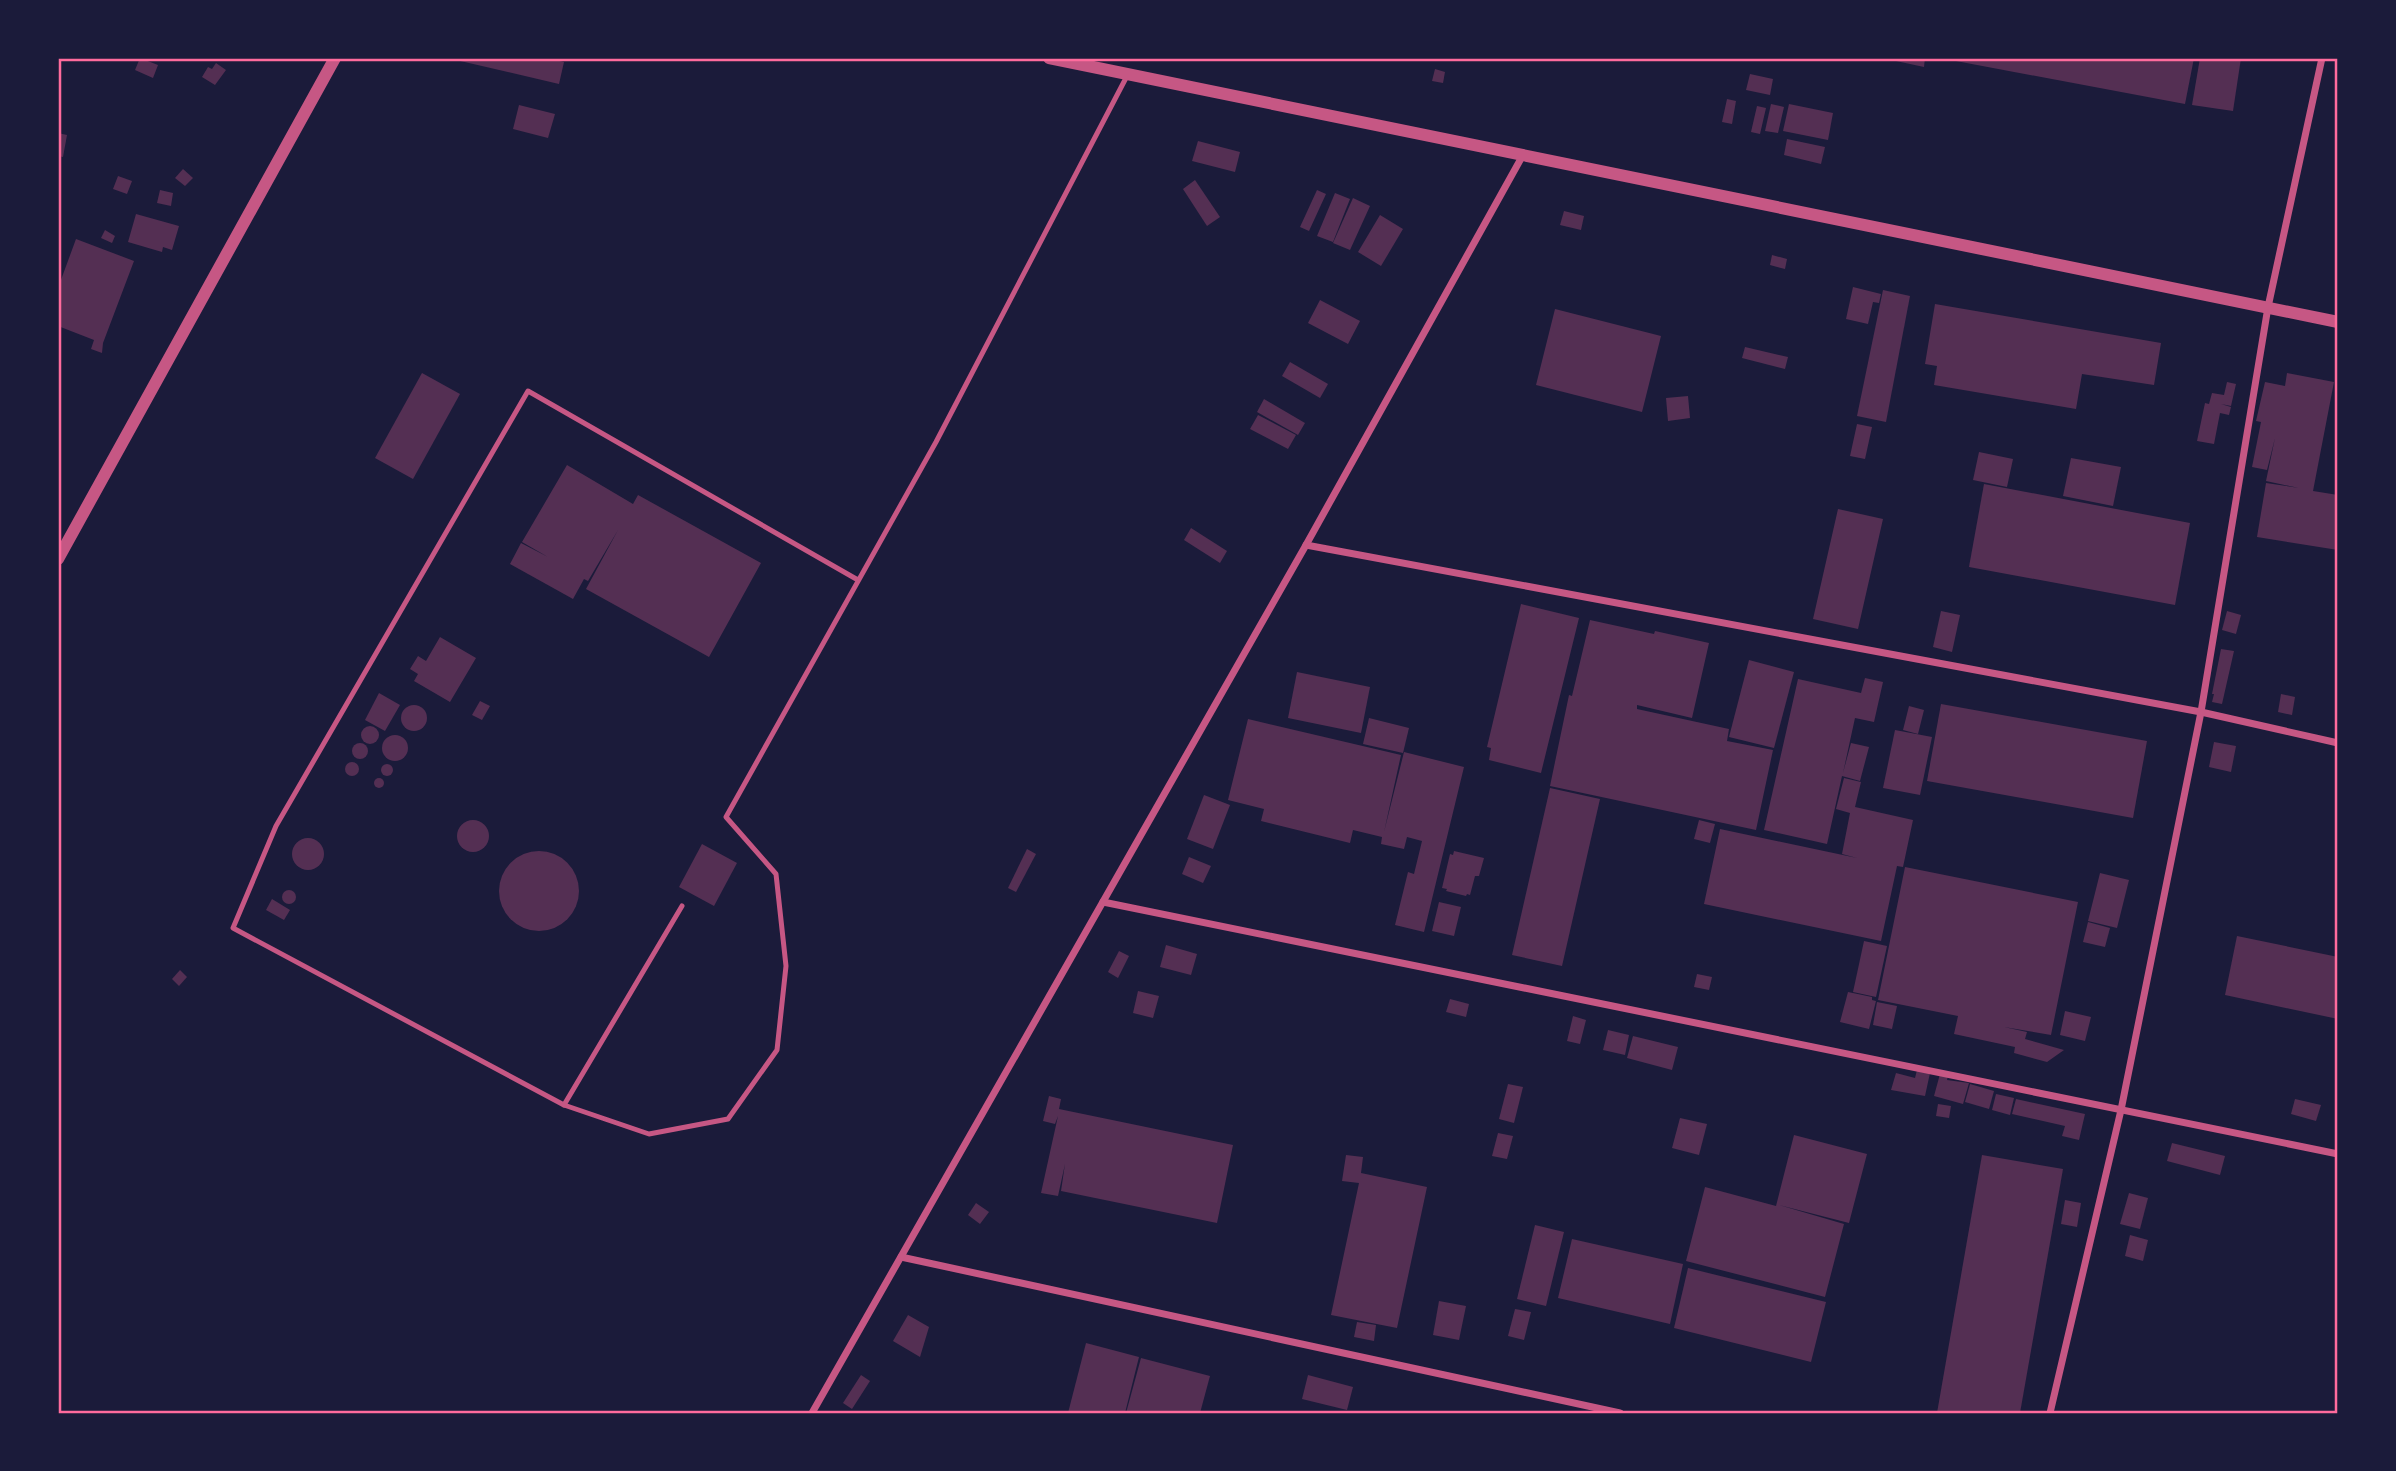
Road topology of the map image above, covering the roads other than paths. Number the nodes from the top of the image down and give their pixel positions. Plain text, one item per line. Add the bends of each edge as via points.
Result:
1 (335, 58) edge
2 (1049, 58) edge
3 (2322, 58) edge
4 (1128, 75) junction
5 (1523, 155) junction
6 (2268, 307) junction
7 (2338, 322) edge
8 (1306, 545) junction
9 (58, 559) edge
10 (858, 580) junction
11 (2201, 712) junction
12 (2338, 743) edge
13 (1103, 902) junction
14 (682, 906) dead end
15 (564, 1105) junction
16 (2121, 1110) junction
17 (2338, 1154) edge
18 (901, 1257) junction
19 (812, 1413) edge
20 (1620, 1413) edge
21 (2049, 1413) edge

1 - 9 street
2 - 4 street
3 - 6 street
4 - 5 street
4 - 10 lane via 936,442
5 - 6 street
5 - 8 street
6 - 7 street
6 - 11 street
8 - 11 street
8 - 13 street
10 - 15 lane via 726,817 776,874 786,966 777,1049 728,1119 649,1134
10 - 15 lane via 528,391 276,826 233,928
11 - 12 street
11 - 16 street
13 - 16 street
13 - 18 street
14 - 15 lane
16 - 17 street
16 - 21 street
18 - 19 street
18 - 20 street

